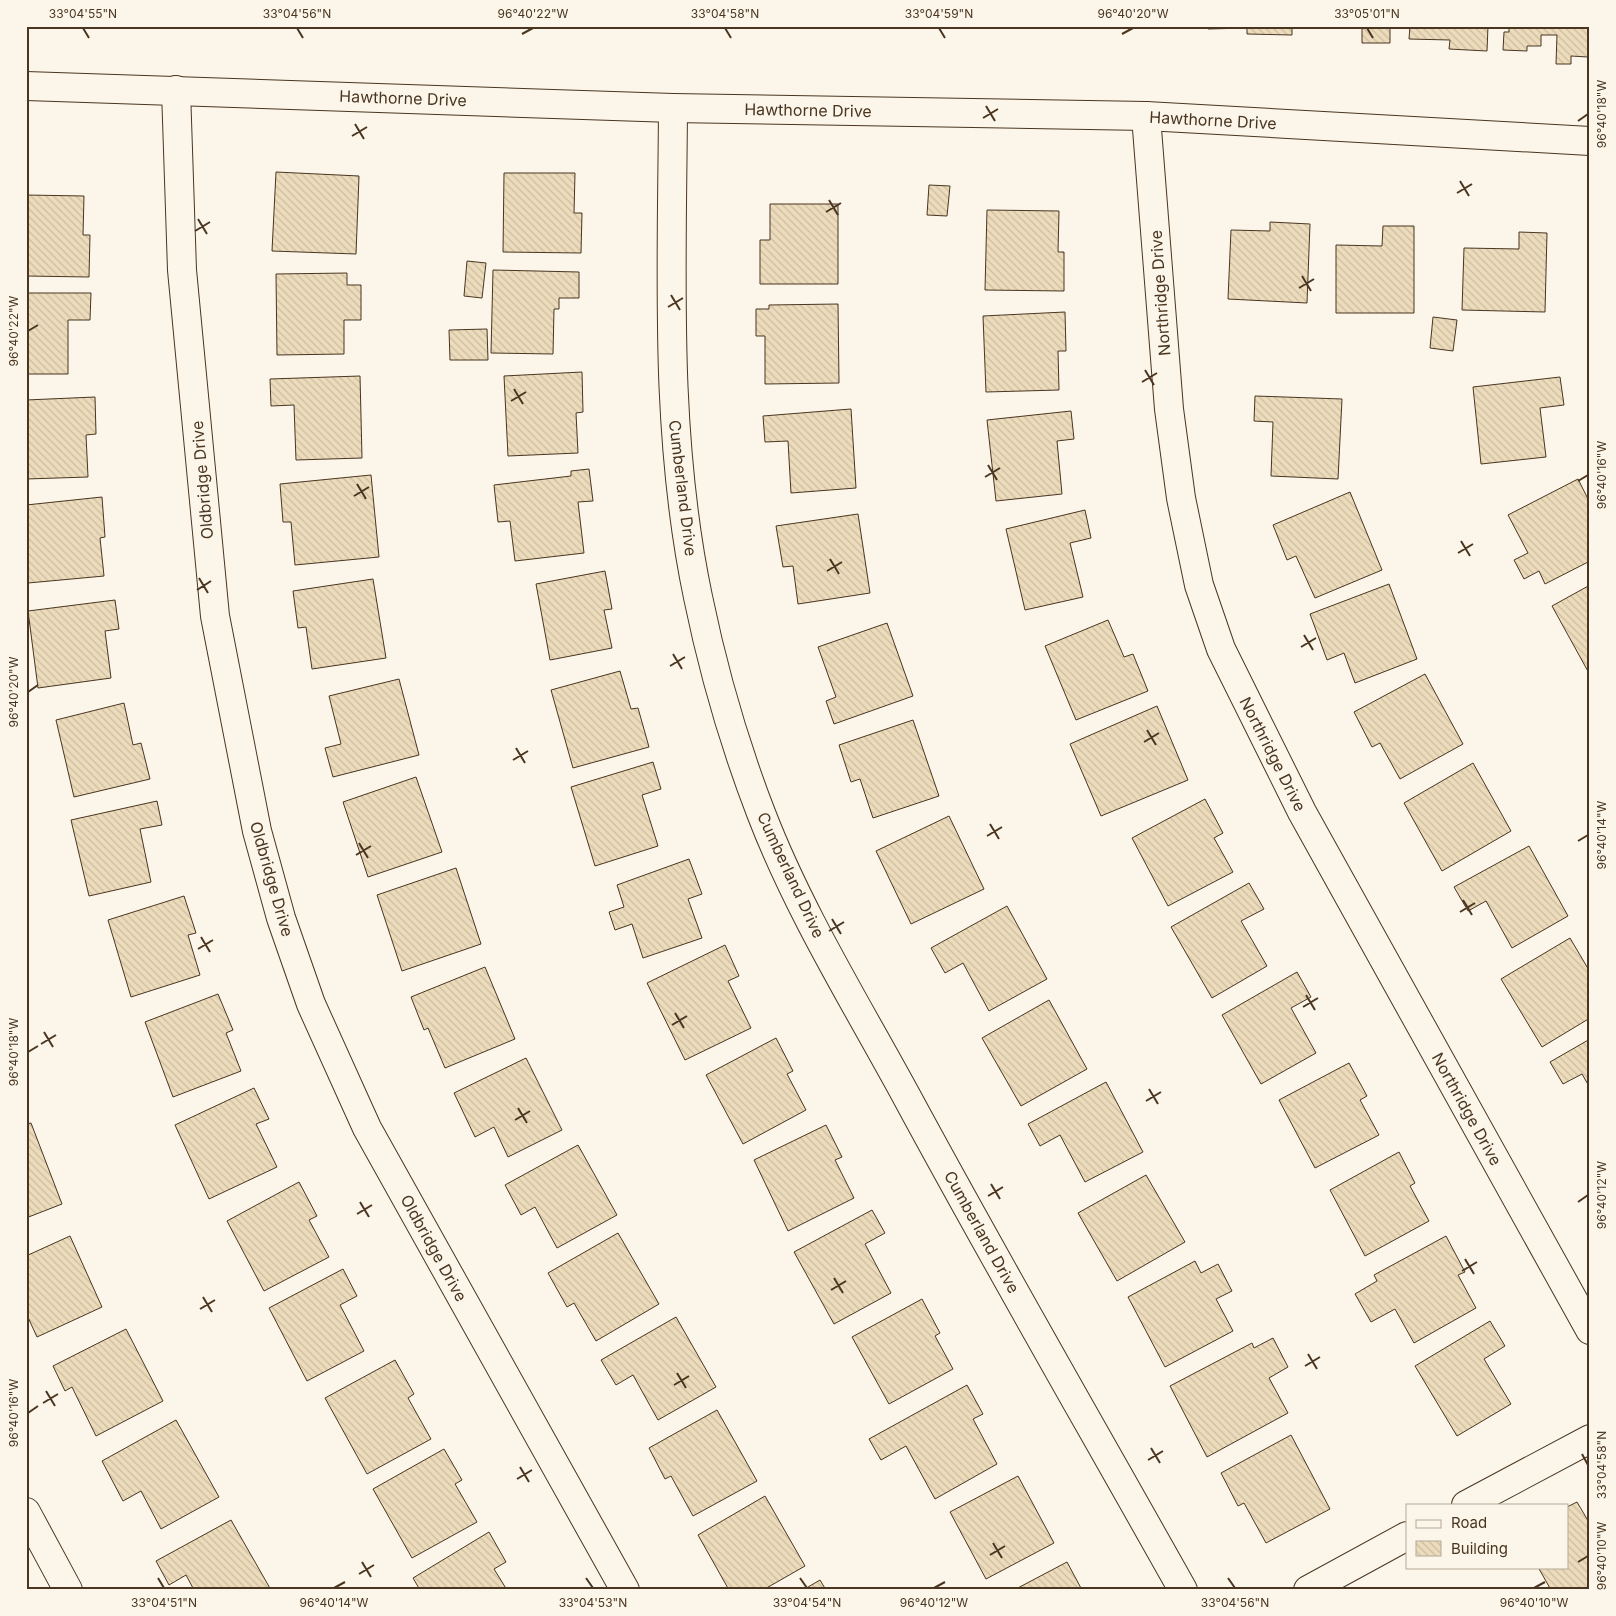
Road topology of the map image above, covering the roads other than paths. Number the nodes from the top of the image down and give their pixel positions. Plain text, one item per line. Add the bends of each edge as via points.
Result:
1 (26, 86) edge
2 (176, 90) junction
3 (673, 108) junction
4 (1146, 116) junction
5 (1590, 141) edge
6 (1590, 1330) edge
7 (1590, 1439) edge
8 (1468, 1504) edge
9 (26, 1512) edge
10 (1406, 1537) edge
11 (68, 1590) edge
12 (625, 1590) edge
13 (1183, 1590) edge
14 (1308, 1590) edge

1 - 2 street, Hawthorne Drive
2 - 3 street, Hawthorne Drive
2 - 12 street, Oldbridge Drive via 182,270 215,616 257,831 281,918 311,1004 367,1128
3 - 4 street, Hawthorne Drive
3 - 13 street, Cumberland Drive via 671,370 676,461 697,596 724,706 756,796 807,913
4 - 5 street, Hawthorne Drive
4 - 6 street, Northridge Drive via 1169,409 1181,498 1199,585 1221,649 1302,812
7 - 8 street
9 - 11 street
10 - 14 street

